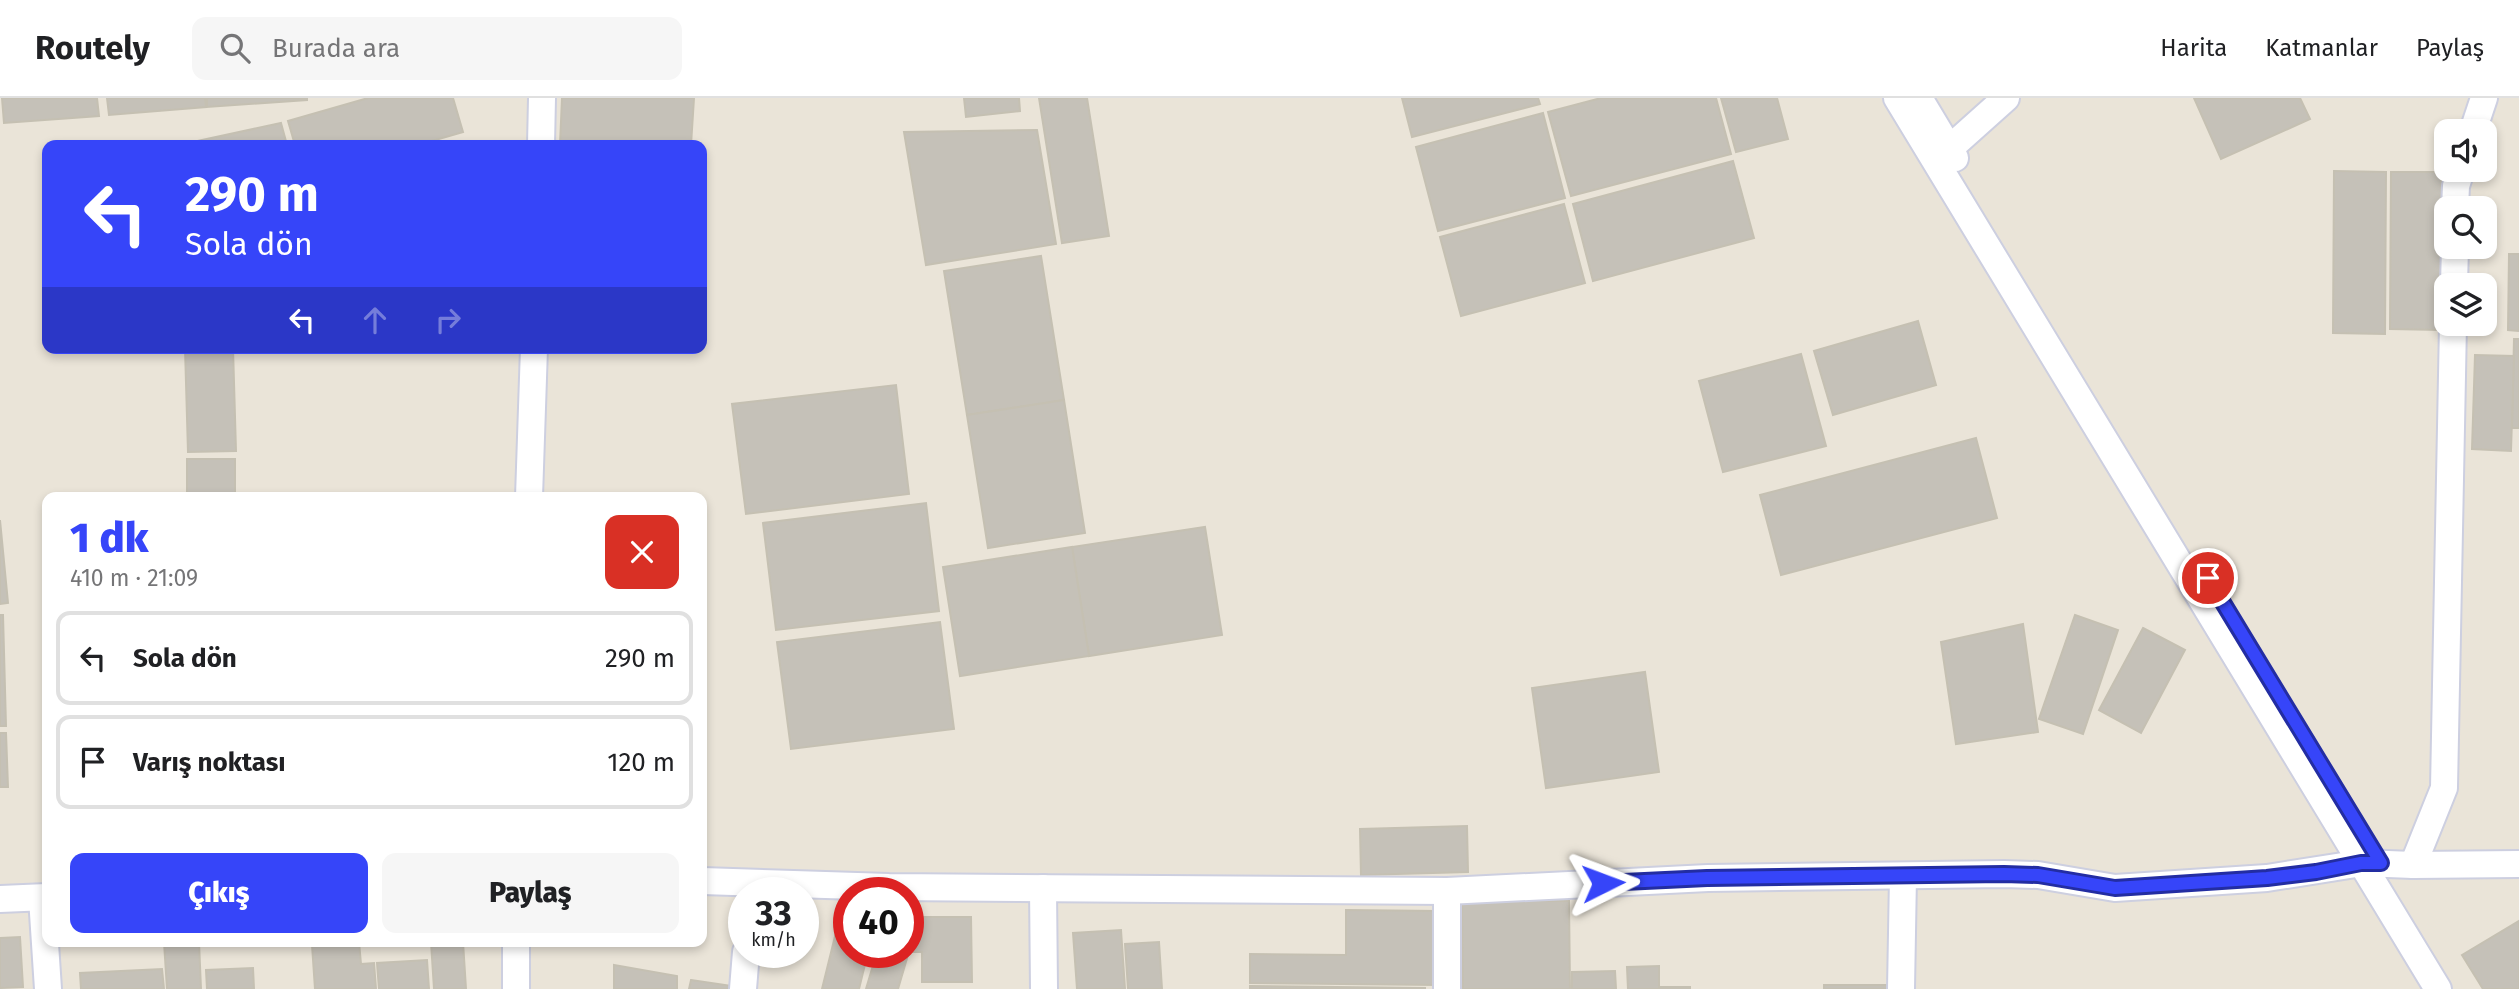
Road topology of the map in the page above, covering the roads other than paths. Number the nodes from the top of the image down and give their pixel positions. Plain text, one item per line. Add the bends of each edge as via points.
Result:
1 (542, 98) edge
2 (1897, 98) edge
3 (1919, 98) edge
4 (2006, 98) edge
5 (2484, 98) edge
6 (2477, 119) edge
7 (541, 140) edge
8 (1949, 149) junction
9 (2453, 336) edge
10 (534, 354) edge
11 (528, 492) edge
12 (2371, 863) junction
13 (2519, 864) edge
14 (2413, 865) junction
15 (1903, 876) junction
16 (707, 882) edge
17 (728, 884) edge
18 (819, 887) edge
19 (1043, 888) junction
20 (1447, 891) junction
21 (42, 898) edge
22 (0, 899) edge
23 (47, 947) edge
24 (516, 947) edge
25 (745, 968) edge
26 (48, 989) edge
27 (516, 989) edge
28 (743, 989) edge
29 (1044, 989) edge
30 (1447, 989) edge
31 (1901, 989) edge
32 (2438, 989) edge
33 (2458, 989) edge

1 - 7 street
2 - 12 street
3 - 8 street
4 - 8 street
5 - 6 street
8 - 12 street
9 - 14 street via 2444,788
10 - 11 street
12 - 14 street
12 - 15 street via 2267,878 2115,888 2038,875
12 - 32 street
12 - 33 street
13 - 14 street
15 - 20 street via 1707,878
15 - 31 street
16 - 17 street
18 - 19 street
19 - 20 street
19 - 29 street
20 - 30 street
21 - 22 street
23 - 26 street
24 - 27 street
25 - 28 street

